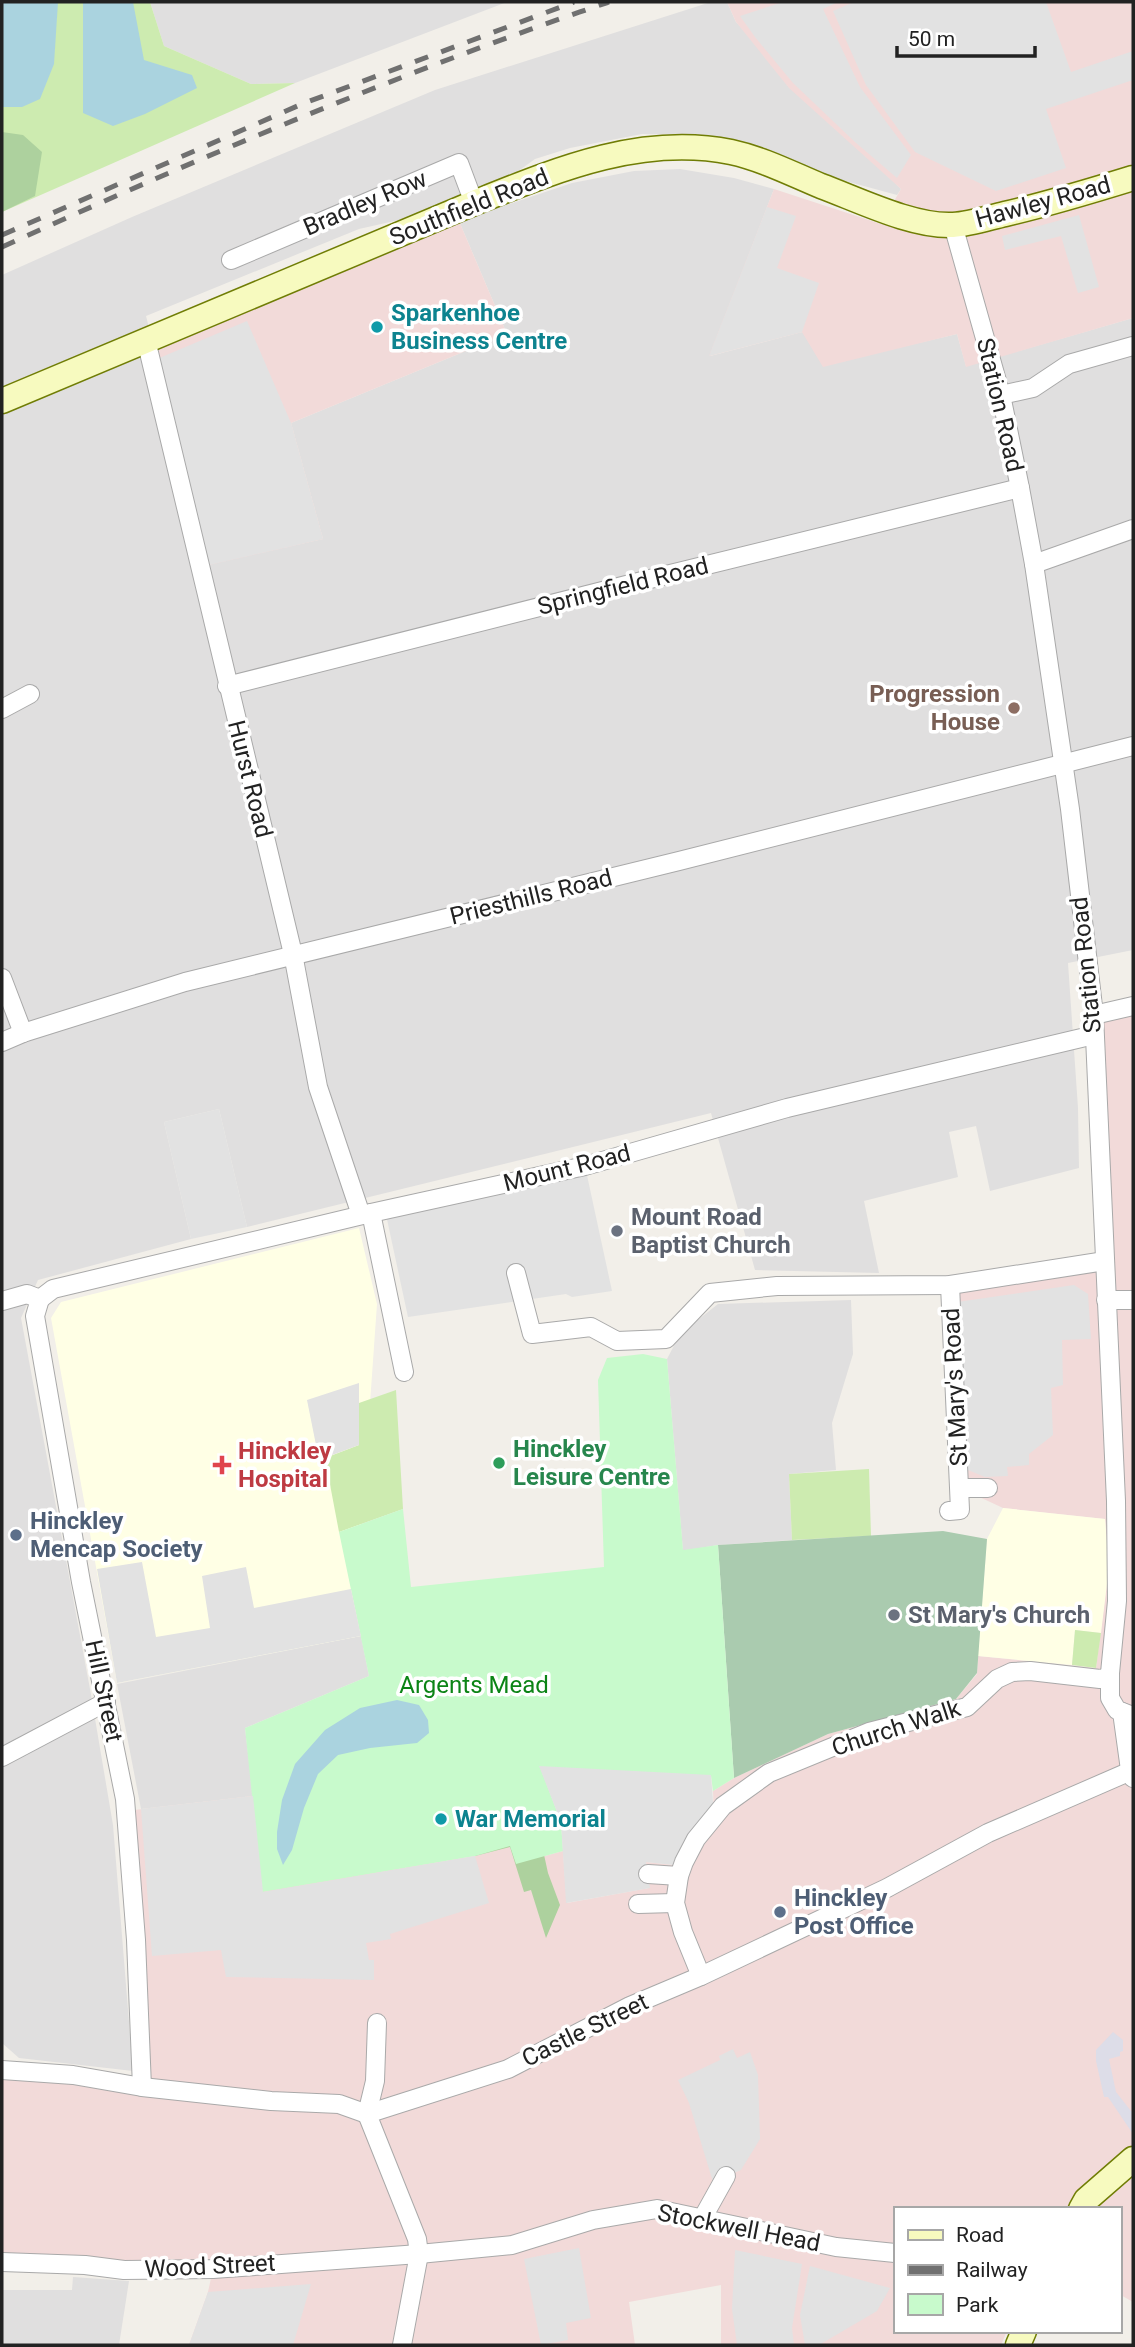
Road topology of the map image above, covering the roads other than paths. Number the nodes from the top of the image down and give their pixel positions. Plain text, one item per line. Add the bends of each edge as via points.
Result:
1 (1133, 178) edge
2 (474, 203) junction
3 (953, 225) junction
4 (231, 260) dead end
5 (146, 340) junction
6 (1133, 346) edge
7 (1000, 395) junction
8 (2, 401) edge
9 (1020, 488) junction
10 (1133, 529) edge
11 (1034, 564) junction
12 (227, 686) junction
13 (30, 694) dead end
14 (2, 709) edge
15 (1133, 746) edge
16 (1063, 763) junction
17 (293, 954) junction
18 (2, 978) edge
19 (1133, 1006) edge
20 (1094, 1015) junction
21 (23, 1033) junction
22 (1094, 1034) junction
23 (2, 1042) edge
24 (366, 1214) junction
25 (1105, 1261) junction
26 (516, 1272) dead end
27 (950, 1285) junction
28 (40, 1299) junction
29 (1106, 1300) junction
30 (1133, 1300) edge
31 (2, 1301) edge
32 (404, 1372) dead end
33 (960, 1488) junction
34 (988, 1488) dead end
35 (949, 1511) dead end
36 (1125, 1531) edge
37 (1110, 1672) junction
38 (106, 1702) junction
39 (1128, 1714) edge
40 (2, 1757) edge
41 (1132, 1773) edge
42 (648, 1874) dead end
43 (679, 1877) junction
44 (675, 1903) junction
45 (638, 1904) dead end
46 (701, 1976) junction
47 (377, 2022) dead end
48 (2, 2070) edge
49 (142, 2087) junction
50 (367, 2114) junction
51 (1133, 2160) edge
52 (726, 2176) dead end
53 (1082, 2207) edge
54 (702, 2219) junction
55 (894, 2253) edge
56 (419, 2254) junction
57 (2, 2262) edge
58 (402, 2345) edge

1 - 3 main road, Hawley Road
2 - 3 main road, Southfield Road via 592,160 691,147 747,156 913,220
2 - 4 street, Bradley Row via 459,163
2 - 5 main road, Southfield Road
3 - 7 street, Station Road
5 - 8 main road, Southfield Road
5 - 12 street, Hurst Road
6 - 7 street via 1069,363 1032,388
7 - 9 street, Station Road
9 - 11 street, Station Road
9 - 12 street, Springfield Road
10 - 11 street
11 - 16 street, Station Road
12 - 17 street, Hurst Road
13 - 14 street
15 - 16 street, Priesthills Road
16 - 17 street, Priesthills Road
16 - 20 street, Station Road
17 - 21 street, Priesthills Road via 149,991
17 - 24 street, Hurst Road via 318,1087
18 - 21 street
19 - 20 street
20 - 22 street, Station Road
21 - 23 street, Priesthills Road
22 - 24 street, Mount Road via 788,1108 584,1166
22 - 25 street, Station Road
24 - 28 street, Mount Road via 53,1289
24 - 32 street, Hurst Road
25 - 27 street, St Mary's Road
25 - 29 street, Station Road
26 - 27 street via 532,1334 591,1326 617,1341 666,1339 710,1293 777,1286
27 - 33 street, St Mary's Road
28 - 31 street via 27,1294
28 - 38 street, Hill Street via 35,1316
29 - 30 street
29 - 36 street, Station Road
33 - 34 street
33 - 35 street, St Mary's Road via 960,1510
36 - 37 street, Station Road
37 - 39 street, Station Road via 1110,1698 1117,1710
37 - 43 street, Church Walk via 1100,1679 1012,1672 997,1679 967,1707 869,1732 769,1773 723,1806 696,1839
38 - 40 street
38 - 49 street, Hill Street via 126,1811
39 - 41 street, Station Road
41 - 46 street, Castle Street via 988,1833 887,1888
42 - 43 street
43 - 44 street, Church Walk
44 - 45 street
44 - 46 street, Church Walk
46 - 50 street, Castle Street via 627,2007 508,2069
47 - 50 street via 375,2081
48 - 49 street
49 - 50 street via 339,2104
50 - 56 street
51 - 53 main road
52 - 54 street
54 - 55 street, Stockwell Head via 836,2247
54 - 56 street, Stockwell Head via 657,2209 593,2220 512,2245
56 - 57 street, Wood Street via 186,2269
56 - 58 street

